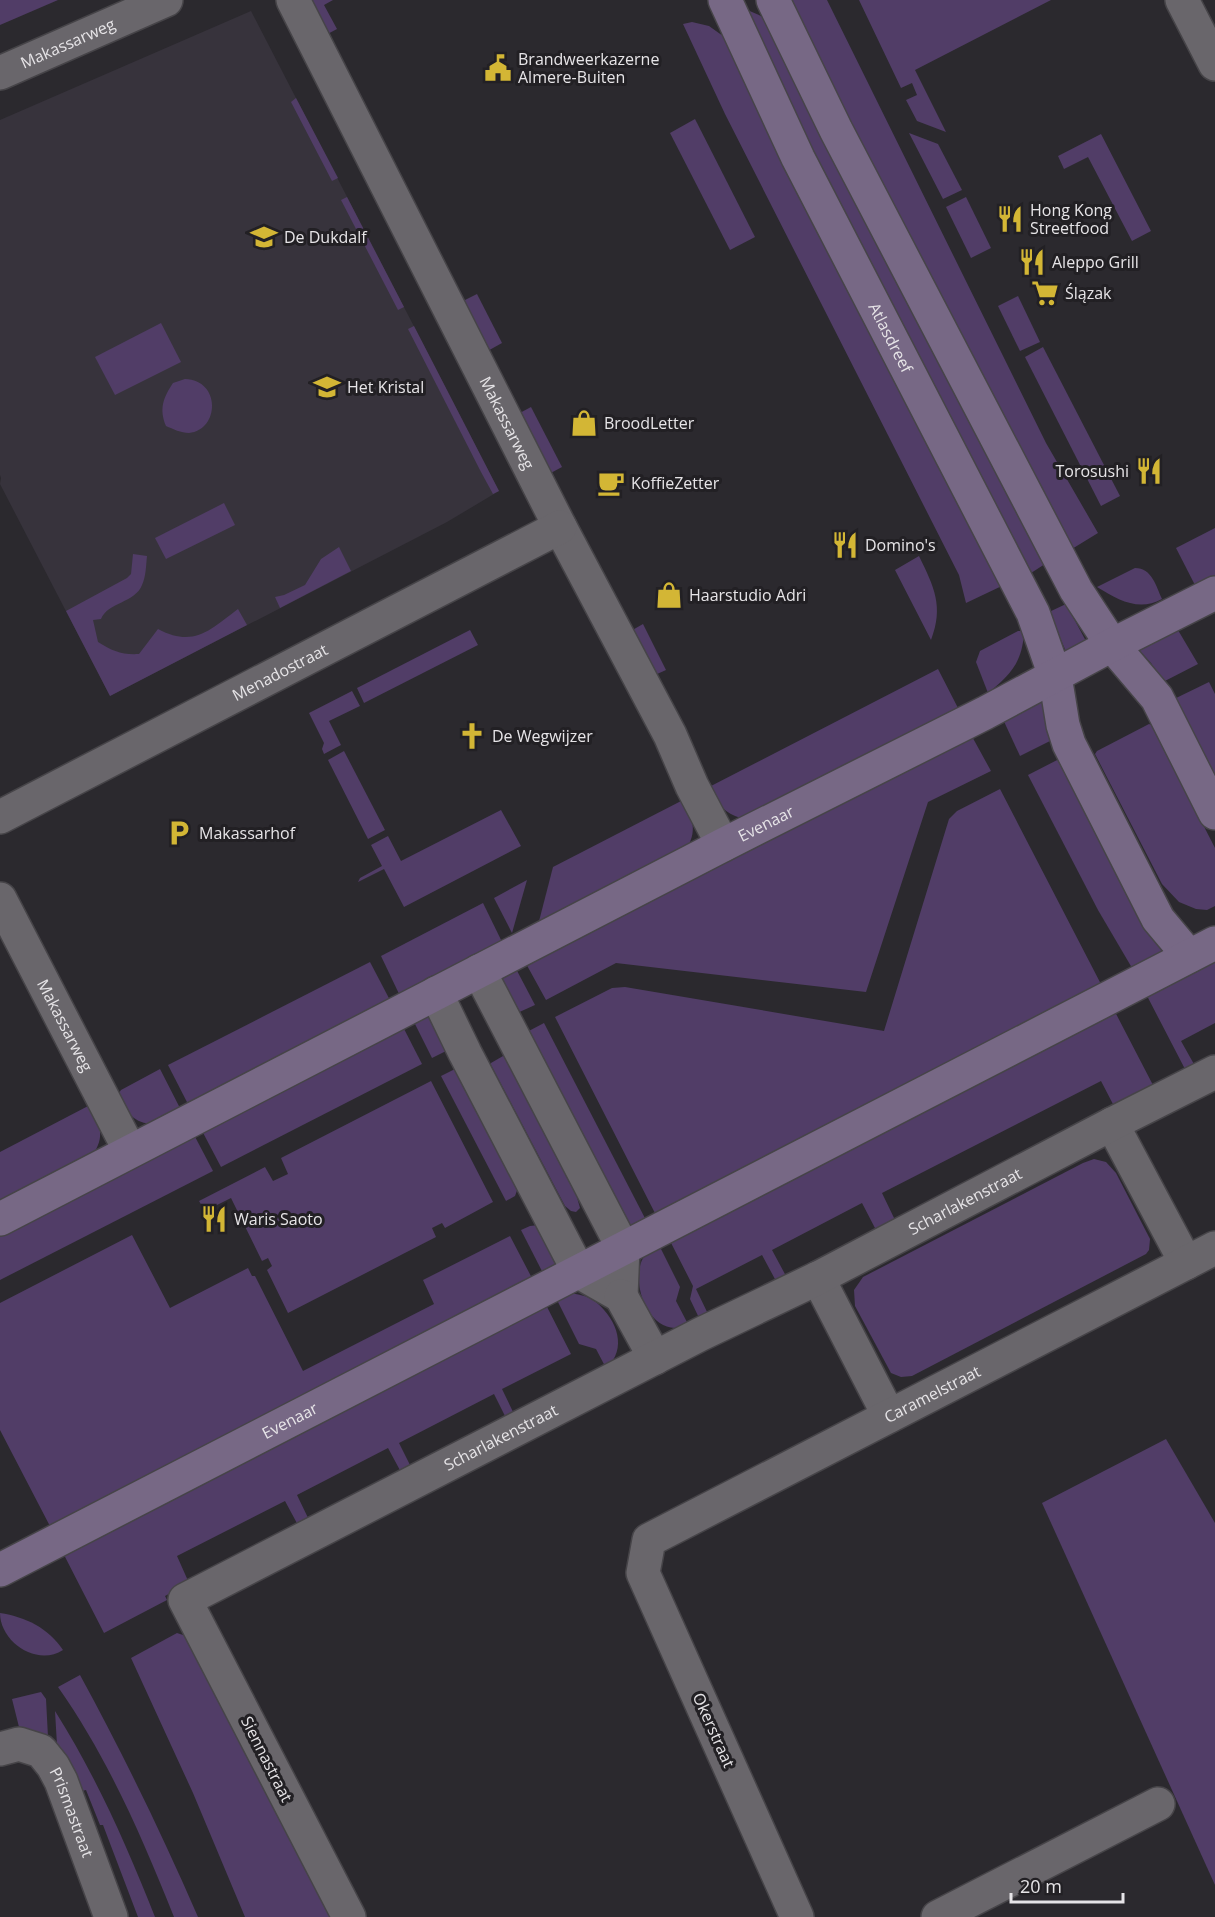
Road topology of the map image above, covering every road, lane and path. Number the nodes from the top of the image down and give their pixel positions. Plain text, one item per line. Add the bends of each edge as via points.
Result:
1 (166, 0) edge
2 (293, 0) edge
3 (725, 0) edge
4 (773, 0) edge
5 (1182, 0) edge
6 (1215, 64) edge
7 (0, 73) edge
8 (560, 527) junction
9 (1215, 593) edge
10 (1112, 645) junction
11 (1055, 676) junction
12 (1215, 813) edge
13 (0, 817) edge
14 (723, 845) junction
15 (0, 899) edge
16 (1202, 949) edge
17 (479, 971) junction
18 (436, 993) junction
19 (1215, 1072) edge
20 (1112, 1124) junction
21 (130, 1151) junction
22 (0, 1219) edge
23 (623, 1248) junction
24 (1215, 1248) edge
25 (1186, 1263) junction
26 (579, 1272) junction
27 (818, 1278) junction
28 (621, 1296) junction
29 (655, 1358) junction
30 (889, 1416) junction
31 (649, 1540) joint
32 (0, 1570) edge
33 (185, 1600) joint
34 (0, 1749) edge
35 (1158, 1804) dead end
36 (111, 1917) edge
37 (349, 1917) edge
38 (797, 1917) edge
39 (938, 1917) edge

1 - 7 street, Makassarweg
2 - 8 street, Makassarweg
3 - 11 main road, Atlasdreef via 798,158 1033,613
4 - 10 main road via 836,130 1065,568
5 - 6 street
8 - 13 street, Menadostraat
8 - 14 street, Makassarweg via 670,735
9 - 10 main road, Evenaar
10 - 11 main road, Evenaar
10 - 12 main road via 1157,698
11 - 14 main road, Evenaar
11 - 16 main road, Evenaar via 1070,744 1158,919
14 - 17 main road, Evenaar
15 - 21 street, Makassarweg
16 - 23 main road, Evenaar
17 - 18 main road, Evenaar
17 - 23 street
18 - 21 main road, Evenaar
18 - 26 street
19 - 20 street, Scharlakenstraat
20 - 25 street
20 - 27 street, Scharlakenstraat
21 - 22 main road, Evenaar
23 - 26 main road, Evenaar
23 - 28 street
24 - 25 street, Caramelstraat
25 - 30 street, Caramelstraat
26 - 28 street
26 - 32 main road, Evenaar
27 - 29 street, Scharlakenstraat
27 - 30 street
28 - 29 street
29 - 33 street, Scharlakenstraat
30 - 31 street, Caramelstraat
31 - 38 street, Okerstraat via 644,1573
33 - 37 street, Siennastraat
34 - 36 street, Prismastraat via 19,1744 41,1751 53,1766
35 - 39 street

